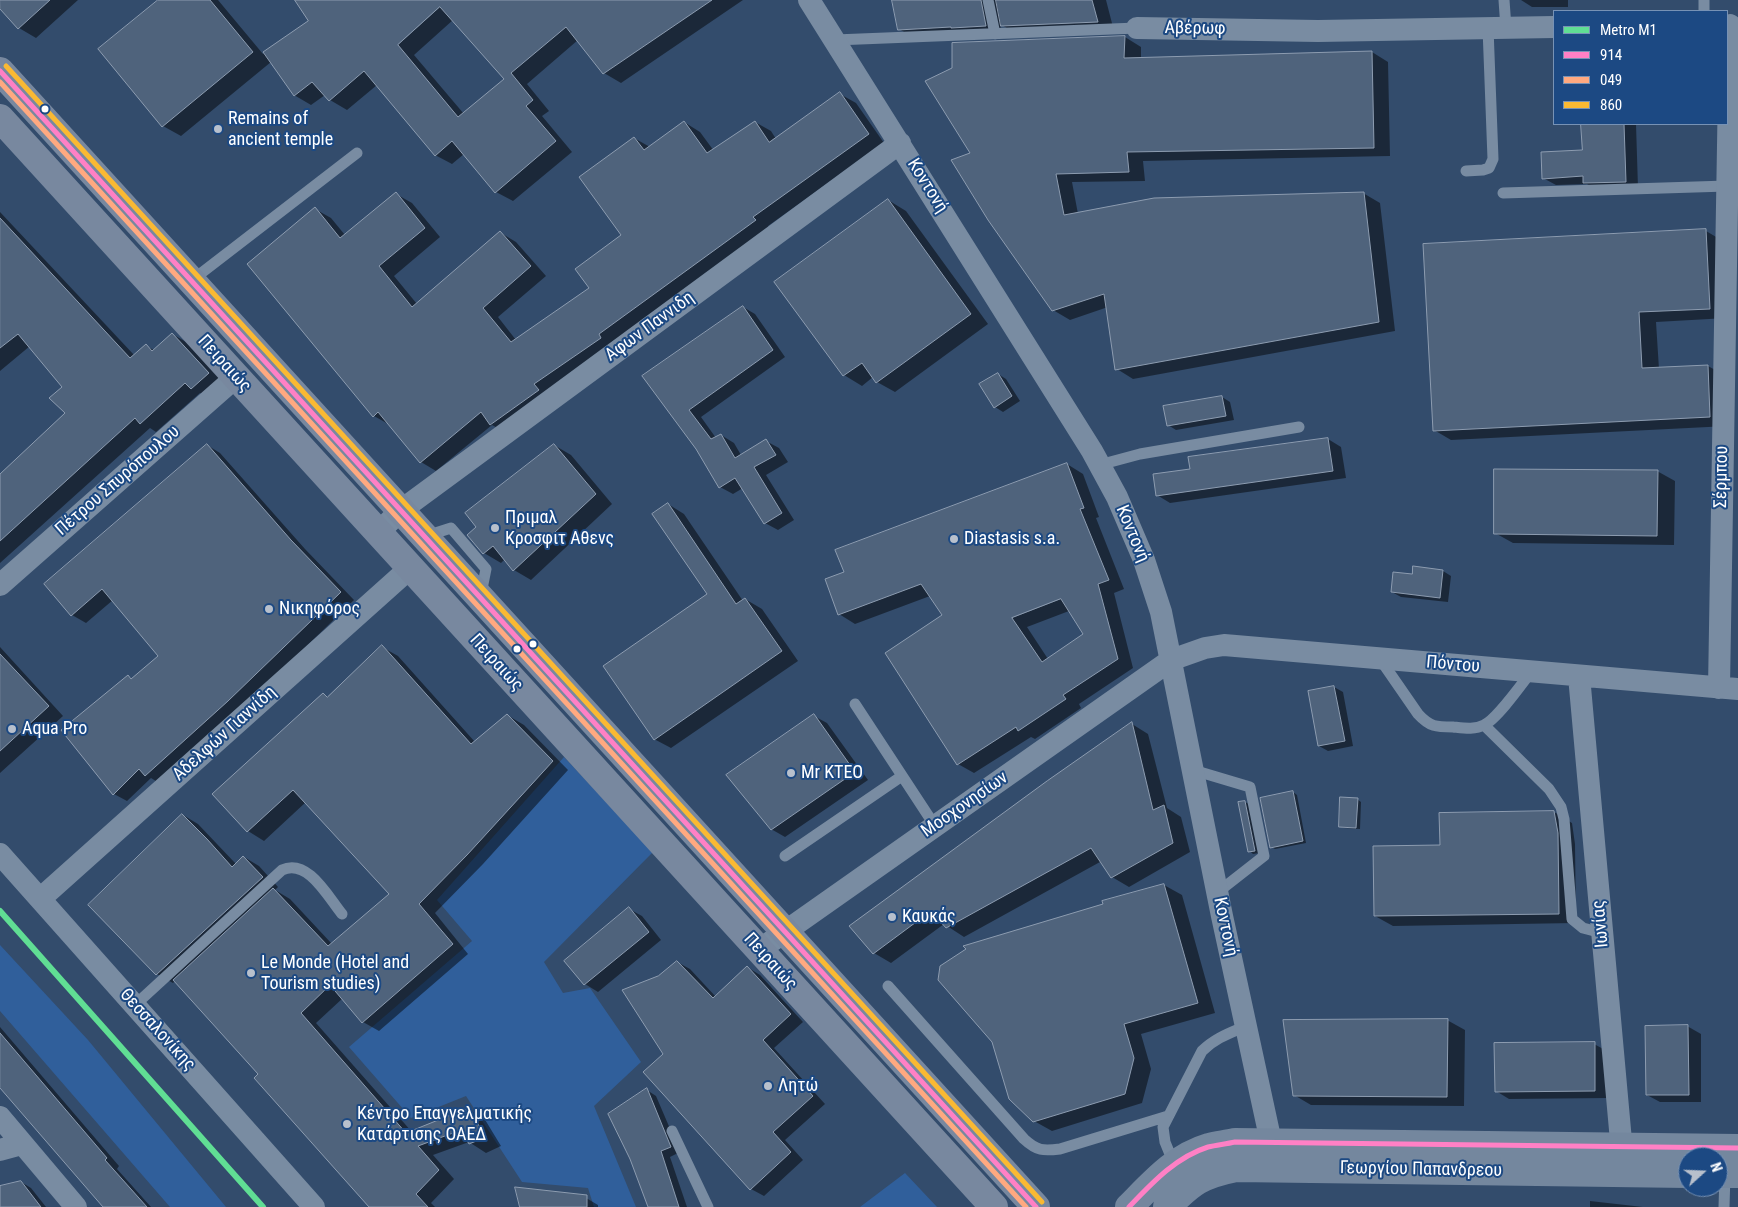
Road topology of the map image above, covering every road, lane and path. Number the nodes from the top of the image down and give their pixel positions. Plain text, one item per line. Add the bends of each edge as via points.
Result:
1 (809, 0) edge
2 (988, 0) edge
3 (1504, 0) edge
4 (1732, 25) edge
5 (1553, 27) edge
6 (1137, 28) joint
7 (1497, 28) junction
8 (995, 34) junction
9 (835, 40) junction
10 (0, 71) edge
11 (0, 118) edge
12 (1733, 120) edge
13 (900, 143) junction
14 (357, 154) dead end
15 (1466, 171) dead end
16 (1727, 186) junction
17 (1502, 193) dead end
18 (191, 281) junction
19 (236, 377) junction
20 (1299, 427) dead end
21 (1100, 465) junction
22 (400, 511) junction
23 (378, 533) junction
24 (410, 568) junction
25 (0, 585) edge
26 (1729, 589) edge
27 (1380, 659) junction
28 (1171, 660) junction
29 (1531, 672) junction
30 (1579, 676) junction
31 (1733, 690) edge
32 (856, 704) dead end
33 (1484, 725) junction
34 (1193, 770) junction
35 (902, 776) junction
36 (935, 826) junction
37 (0, 854) edge
38 (785, 856) dead end
39 (1218, 892) junction
40 (40, 899) junction
41 (342, 914) dead end
42 (785, 932) junction
43 (1602, 933) junction
44 (759, 950) junction
45 (888, 986) dead end
46 (135, 1006) junction
47 (1246, 1026) junction
48 (1168, 1116) junction
49 (0, 1118) edge
50 (672, 1131) dead end
51 (1271, 1142) junction
52 (22, 1144) junction
53 (1738, 1148) edge
54 (0, 1150) edge
55 (1623, 1160) junction
56 (1174, 1164) junction
57 (1678, 1172) edge
58 (76, 1207) edge
59 (314, 1207) edge
60 (708, 1207) edge
61 (994, 1207) edge
62 (1036, 1207) edge
63 (1130, 1207) edge
64 (1167, 1207) edge

1 - 9 street, Κοντονή
2 - 8 lane
3 - 7 lane
4 - 12 street, Σέρμπου
5 - 7 street, Αβέρωφ
6 - 7 street, Αβέρωφ via 1318,31
6 - 8 lane, Αβέρωφ
7 - 15 lane via 1493,159 1489,168
8 - 9 lane, Αβέρωφ
9 - 13 street, Κοντονή
10 - 18 main road, Πειραιώς
11 - 19 main road, Πειραιώς
12 - 16 street, Σέρμπου
13 - 21 street, Κοντονή
13 - 22 street, Αφων Παννιδη
14 - 18 lane
16 - 17 lane
16 - 26 street, Σέρμπου
18 - 22 main road, Πειραιώς
19 - 23 main road, Πειραιώς
19 - 25 street, Πέτρου Σπυρόπουλου
20 - 21 lane via 1140,454
21 - 28 street, Κοντονή via 1144,560 1161,612
22 - 23 street, Αφων Παννιδη
22 - 42 main road, Πειραιώς
23 - 24 main road, Πειραιώς
24 - 40 street, Αδελφών Γιαννίδη
24 - 44 main road, Πειραιώς
26 - 31 street, Σέρμπου
27 - 28 street, Πόντου via 1224,645
27 - 29 street, Πόντου
27 - 33 lane via 1424,721 1434,727 1474,728
28 - 34 street, Κοντονή
28 - 36 street, Μοσχονησίων
29 - 30 street, Πόντου
29 - 33 lane
30 - 31 street, Πόντου
30 - 43 street, Ιωνίας
32 - 35 lane
33 - 43 lane via 1549,789 1561,807 1572,919 1583,928
34 - 39 street, Κοντονή
34 - 39 lane via 1250,787 1264,856
35 - 36 lane
35 - 38 lane
36 - 42 street, Μοσχονησίων
37 - 40 street, Θεσσαλονίκης
39 - 47 street, Κοντονή
40 - 46 street, Θεσσαλονίκης
41 - 46 lane via 308,872 289,866
42 - 44 street, Μοσχονησίων
42 - 62 main road, Πειραιώς
43 - 55 street, Ιωνίας
44 - 61 main road, Πειραιώς
45 - 48 lane via 1033,1148 1046,1151 1060,1149
46 - 59 street, Θεσσαλονίκης
47 - 48 lane via 1220,1037 1202,1051
47 - 51 street, Κοντονή
48 - 56 lane via 1163,1135
49 - 52 street
50 - 60 lane
51 - 55 street, Γεωργίου Παπανδρεου
51 - 56 street, Γεωργίου Παπανδρεου via 1235,1142 1209,1147
52 - 54 street
52 - 58 street
53 - 55 street, Γεωργίου Παπανδρεου
55 - 57 street, Γεωργίου Παπανδρεου
55 - 64 street, Γεωργίου Παπανδρεου via 1236,1168 1200,1178
56 - 63 street, Γεωργίου Παπανδρεου

